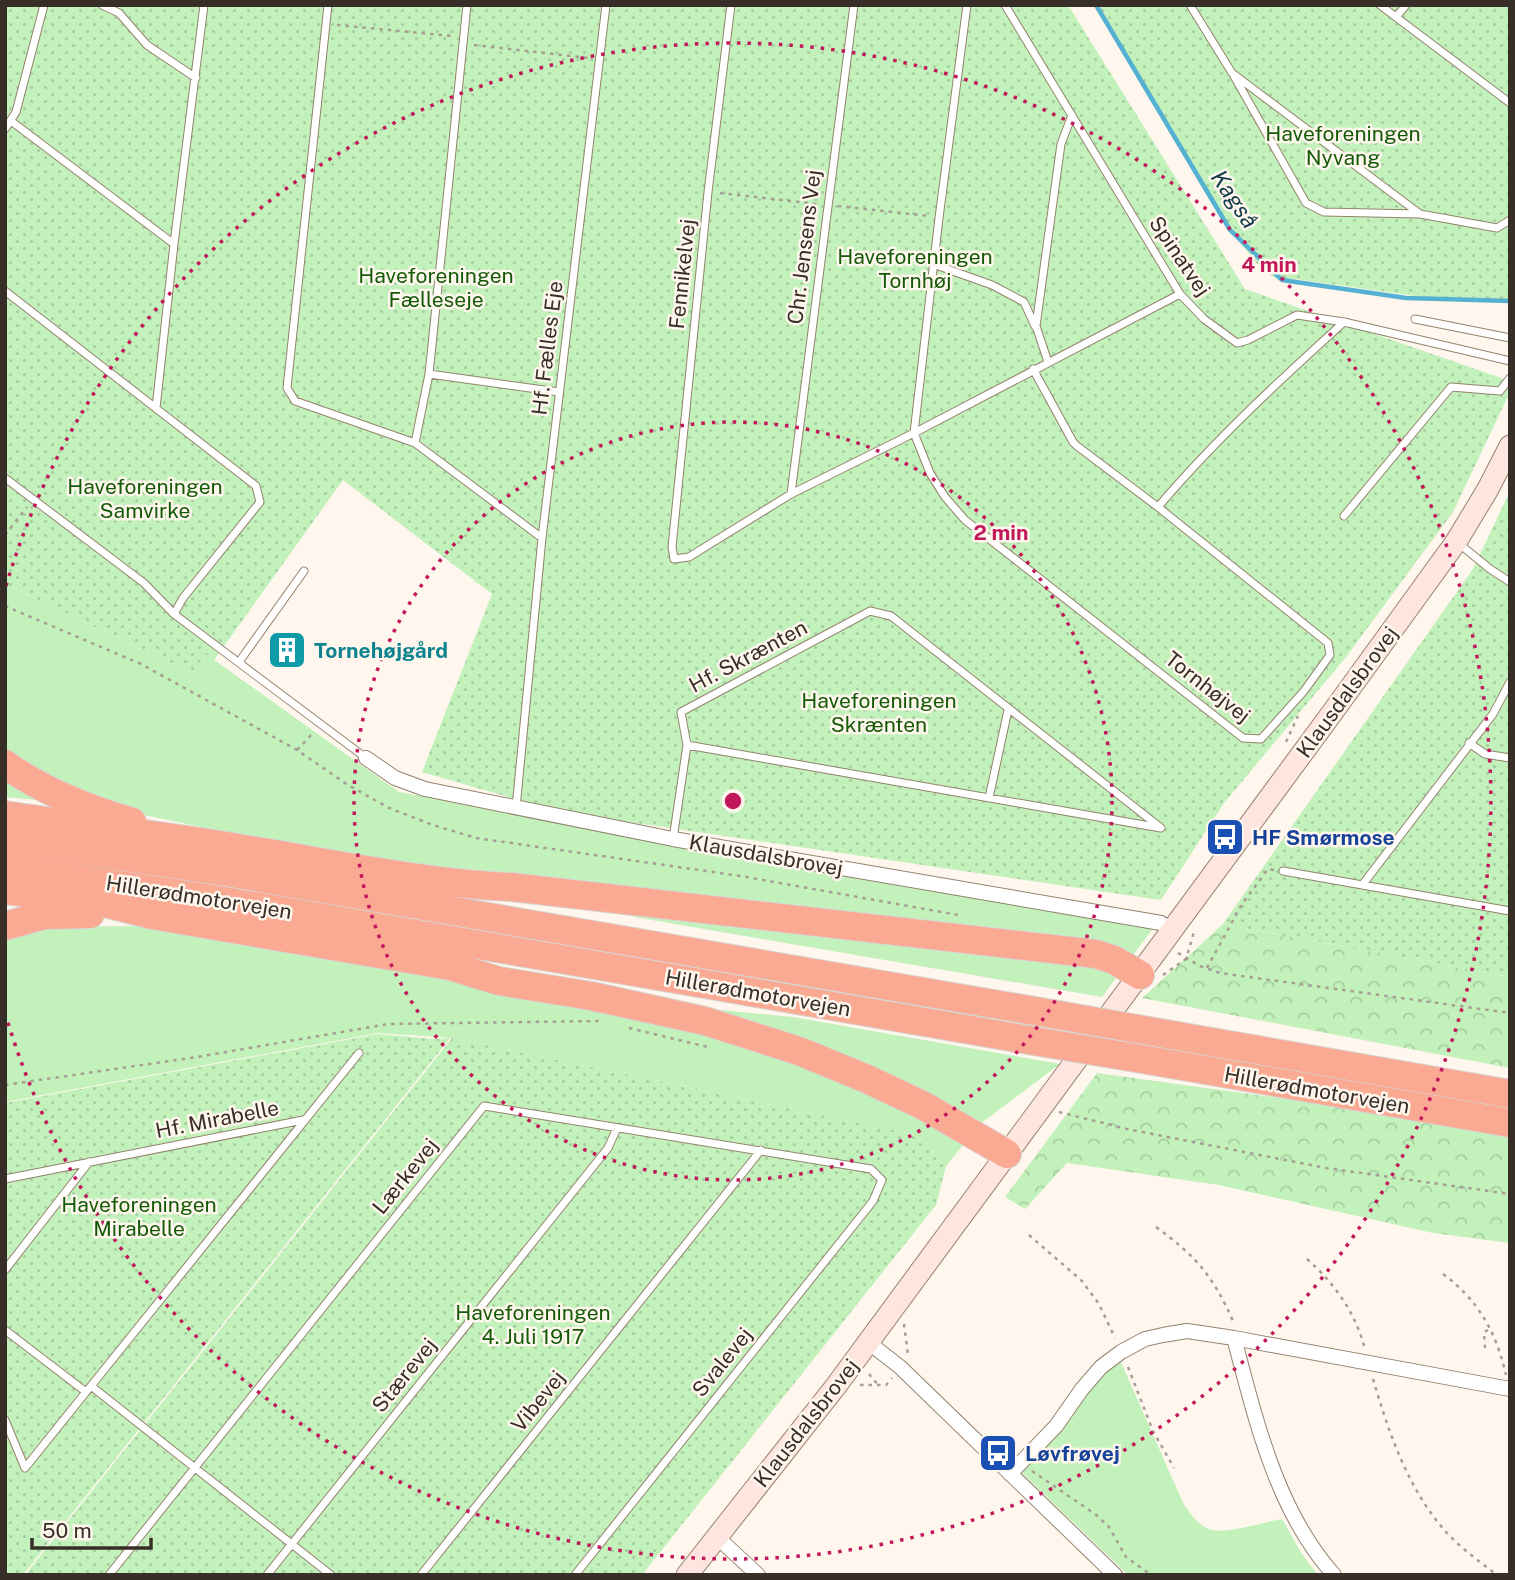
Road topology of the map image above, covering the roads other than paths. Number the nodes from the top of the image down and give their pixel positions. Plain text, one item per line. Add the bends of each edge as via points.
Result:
1 (44, 5) edge
2 (102, 5) edge
3 (204, 5) edge
4 (328, 5) edge
5 (467, 5) edge
6 (606, 5) edge
7 (731, 5) edge
8 (854, 5) edge
9 (967, 5) edge
10 (1005, 5) edge
11 (1190, 5) edge
12 (1380, 5) edge
13 (1406, 5) edge
14 (1396, 17) junction
15 (1232, 73) junction
16 (196, 78) junction
17 (1510, 103) edge
18 (1072, 115) junction
19 (11, 121) junction
20 (5, 130) edge
21 (1420, 214) junction
22 (1510, 220) edge
23 (174, 244) junction
24 (933, 264) junction
25 (5, 291) edge
26 (1180, 295) junction
27 (1415, 319) dead end
28 (1344, 322) junction
29 (1442, 326) junction
30 (1036, 327) junction
31 (1510, 338) edge
32 (1437, 344) junction
33 (1510, 361) edge
34 (1048, 362) junction
35 (1033, 369) junction
36 (429, 374) junction
37 (1510, 378) edge
38 (559, 393) junction
39 (156, 408) junction
40 (914, 433) junction
41 (415, 443) junction
42 (1510, 446) edge
43 (5, 478) edge
44 (792, 494) junction
45 (1158, 507) junction
46 (1344, 516) dead end
47 (542, 538) junction
48 (1456, 542) junction
49 (304, 571) dead end
50 (1510, 582) edge
51 (174, 614) junction
52 (239, 662) junction
53 (1510, 682) edge
54 (1008, 710) junction
55 (1469, 743) junction
56 (687, 745) junction
57 (366, 758) joint
58 (1510, 758) edge
59 (5, 764) edge
60 (989, 798) junction
61 (516, 808) junction
62 (5, 815) edge
63 (5, 839) edge
64 (673, 839) junction
65 (195, 841) junction
66 (5, 867) edge
67 (1283, 871) road end
68 (1363, 884) junction
69 (464, 885) junction
70 (5, 890) edge
71 (1510, 911) edge
72 (152, 915) junction
73 (5, 926) edge
74 (1174, 941) junction
75 (450, 966) junction
76 (791, 970) junction
77 (1140, 975) junction
78 (729, 988) junction
79 (359, 1053) dead end
80 (1510, 1094) edge
81 (304, 1120) junction
82 (1510, 1123) edge
83 (617, 1128) junction
84 (761, 1150) junction
85 (1007, 1154) junction
86 (90, 1162) junction
87 (871, 1169) joint
88 (5, 1180) edge
89 (5, 1270) edge
90 (5, 1330) edge
91 (1234, 1338) junction
92 (868, 1342) junction
93 (1509, 1384) edge
94 (88, 1389) junction
95 (5, 1420) edge
96 (194, 1468) junction
97 (1010, 1474) junction
98 (717, 1537) junction
99 (291, 1544) junction
100 (109, 1575) edge
101 (267, 1575) edge
102 (331, 1575) edge
103 (421, 1575) edge
104 (575, 1575) edge
105 (687, 1575) edge
106 (758, 1575) edge
107 (1115, 1575) edge
108 (1334, 1575) edge

1 - 19 lane
2 - 16 lane via 119,13 147,44
3 - 16 lane
4 - 41 lane via 287,388 295,401
5 - 36 lane
6 - 38 lane, Hf. Fælles Eje
7 - 44 lane, Fennikelvej via 708,191 674,558 689,557
8 - 44 lane, Chr. Jensens Vej
9 - 24 lane
10 - 18 lane, Spinatvej
11 - 15 lane
12 - 14 lane
13 - 14 lane
14 - 17 lane
15 - 21 lane
15 - 21 lane via 1306,203 1324,212
16 - 23 lane
18 - 26 lane, Spinatvej
18 - 30 lane via 1061,144
19 - 20 lane
19 - 23 lane
21 - 22 lane via 1497,228
23 - 39 lane
24 - 30 lane via 1024,302
24 - 40 lane
25 - 39 lane
26 - 28 lane, Spinatvej via 1237,343 1297,315
26 - 34 lane
27 - 29 lane
28 - 32 lane, Spinatvej
28 - 45 lane via 1215,443
29 - 31 lane
29 - 32 lane
30 - 34 lane
32 - 33 lane, Spinatvej
34 - 35 lane
35 - 40 lane
35 - 45 lane, Tornhøjvej via 1073,442
36 - 38 lane
36 - 41 lane
37 - 46 lane via 1500,391 1451,387
38 - 47 lane, Hf. Fælles Eje
39 - 51 lane via 256,486 260,502
40 - 44 lane
40 - 45 lane, Tornhøjvej via 930,473 965,520 1243,738 1261,739 1330,655 1328,643
41 - 47 lane
42 - 48 street, Klausdalsbrovej
43 - 51 lane via 144,583
47 - 61 lane, Hf. Fælles Eje
48 - 50 lane
48 - 74 street, Klausdalsbrovej
49 - 52 lane
51 - 52 lane
52 - 57 lane
53 - 55 lane via 1493,714
54 - 56 lane, Hf. Skrænten via 891,617 870,611 681,712
54 - 60 lane
54 - 60 lane, Hf. Skrænten via 1161,828
55 - 58 lane via 1485,754
55 - 68 lane
56 - 60 lane, Hf. Skrænten
56 - 64 lane
57 - 61 street, Klausdalsbrovej via 395,778 425,789
59 - 65 highway via 77,802
61 - 64 street, Klausdalsbrovej
62 - 65 highway
63 - 76 highway, Hillerødmotorvejen via 232,873
64 - 74 street, Klausdalsbrovej via 1161,923
65 - 69 highway
66 - 78 highway, Hillerødmotorvejen
67 - 68 lane
68 - 71 lane
69 - 76 highway via 507,899 733,943
69 - 77 highway via 1096,954
70 - 72 highway via 100,902
72 - 73 highway via 44,915
72 - 75 highway
74 - 77 street, Klausdalsbrovej
75 - 78 highway via 503,968 667,993
75 - 85 highway via 499,981 705,1021 799,1051 922,1105
76 - 80 highway, Hillerødmotorvejen, bridge
77 - 85 street, Klausdalsbrovej
78 - 82 highway, Hillerødmotorvejen, bridge
79 - 81 lane
81 - 86 lane, Hf. Mirabelle
81 - 94 lane, Hf. Mirabelle
83 - 84 lane, Lærkevej
83 - 96 lane, Lærkevej via 484,1106
83 - 99 lane, Stærevej via 608,1148
84 - 87 lane, Lærkevej
84 - 103 lane, Vibevej
85 - 92 street, Klausdalsbrovej
86 - 88 lane, Hf. Mirabelle
86 - 89 lane
87 - 104 lane, Svalevej via 883,1180 873,1201
90 - 94 lane
91 - 93 street
91 - 97 street via 1187,1331 1145,1339 1121,1352 1101,1367 1056,1426
91 - 108 street via 1260,1434 1283,1492 1304,1535
92 - 97 street
92 - 98 street, Klausdalsbrovej
94 - 95 lane, Hf. Mirabelle via 25,1468
94 - 96 lane
96 - 99 lane
96 - 100 lane, Lærkevej
97 - 107 street
98 - 105 street, Klausdalsbrovej
98 - 106 street
99 - 101 lane, Stærevej
99 - 102 lane

